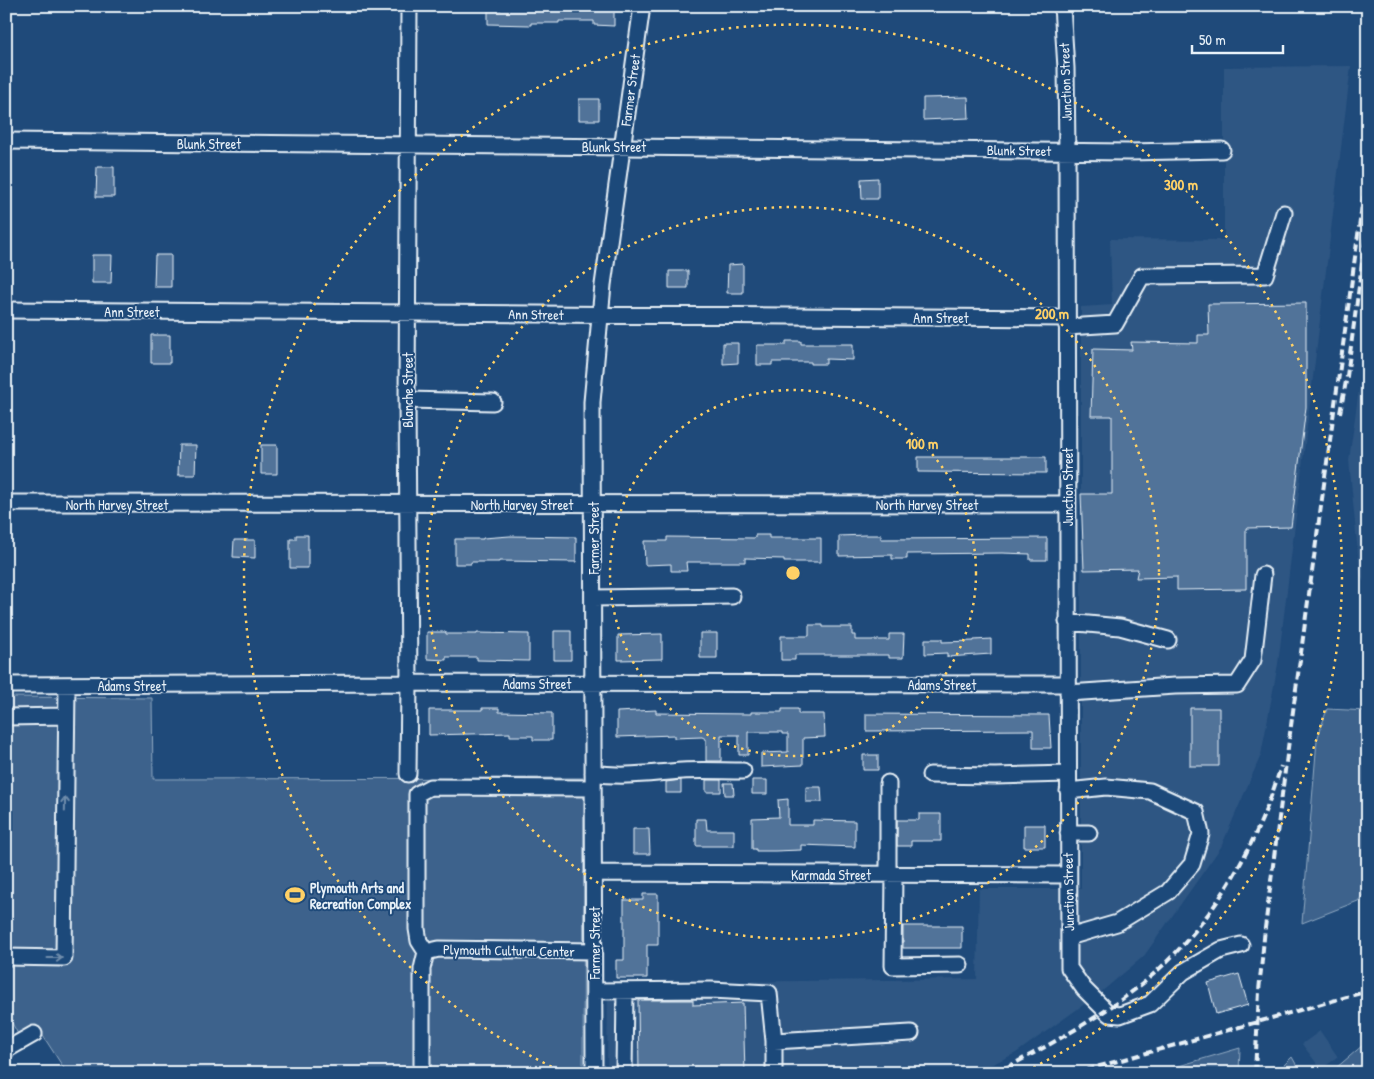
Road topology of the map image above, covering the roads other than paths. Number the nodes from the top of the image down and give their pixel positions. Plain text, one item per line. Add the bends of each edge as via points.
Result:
1 (409, 6) edge
2 (642, 6) edge
3 (1062, 6) edge
4 (6, 141) edge
5 (409, 145) junction
6 (622, 146) junction
7 (1222, 150) dead end
8 (1067, 151) junction
9 (1284, 213) dead end
10 (6, 310) edge
11 (408, 313) junction
12 (600, 315) junction
13 (1067, 323) junction
14 (407, 400) junction
15 (493, 402) dead end
16 (6, 503) edge
17 (408, 504) junction
18 (1067, 504) junction
19 (593, 505) junction
20 (1263, 575) dead end
21 (732, 596) dead end
22 (593, 598) junction
23 (1067, 622) junction
24 (1168, 640) dead end
25 (409, 683) junction
26 (593, 683) junction
27 (6, 685) edge
28 (67, 686) junction
29 (1068, 689) junction
30 (6, 716) edge
31 (66, 716) junction
32 (744, 772) dead end
33 (408, 774) dead end
34 (1068, 774) junction
35 (930, 775) dead end
36 (593, 780) junction
37 (888, 783) dead end
38 (1068, 791) junction
39 (1068, 833) junction
40 (1090, 833) dead end
41 (593, 874) junction
42 (891, 874) junction
43 (1068, 875) junction
44 (1069, 937) junction
45 (1241, 945) dead end
46 (594, 951) junction
47 (426, 952) junction
48 (6, 957) edge
49 (960, 965) dead end
50 (594, 991) junction
51 (625, 991) junction
52 (911, 1033) dead end
53 (34, 1034) dead end
54 (774, 1041) junction
55 (6, 1050) edge
56 (422, 1073) edge
57 (594, 1073) edge
58 (624, 1073) edge
59 (774, 1073) edge

1 - 5 street, Blanche Street
2 - 6 street, Farmer Street
3 - 8 street, Junction Street
4 - 5 street, Blunk Street
5 - 6 street, Blunk Street
5 - 11 street, Blanche Street
6 - 8 street, Blunk Street
6 - 12 street, Farmer Street
7 - 8 street, Blunk Street
8 - 13 street, Junction Street
9 - 13 street, Ann Street via 1265,276 1142,276 1115,324
10 - 11 street, Ann Street
11 - 12 street, Ann Street
11 - 14 street, Blanche Street
12 - 13 street, Ann Street
12 - 19 street, Farmer Street via 592,402
13 - 18 street, Junction Street
14 - 15 street
14 - 17 street, Blanche Street
16 - 17 street, North Harvey Street
17 - 19 street, North Harvey Street
17 - 25 street, Blanche Street
18 - 19 street, North Harvey Street
18 - 23 street, Junction Street
19 - 22 street, Farmer Street
20 - 29 street, Adams Street via 1253,660 1237,685
21 - 22 street
22 - 26 street, Farmer Street
23 - 24 street via 1120,627
23 - 29 street, Junction Street
25 - 26 street, Adams Street
25 - 28 street, Adams Street
25 - 33 street, Blanche Street
26 - 29 street, Adams Street
26 - 36 street, Farmer Street
27 - 28 street, Adams Street
28 - 31 street
29 - 34 street, Junction Street
30 - 31 street
48 -> 31 street via 64,958
32 - 36 street via 682,771
34 - 35 street
34 - 38 street, Junction Street
36 - 41 street, Farmer Street
36 - 47 street via 430,787 417,794 417,929 419,941
37 - 42 street
38 - 39 street, Junction Street
38 - 44 street via 1106,788 1150,791 1196,812 1201,834 1192,864 1168,892 1117,922
39 - 40 street
39 - 43 street, Junction Street
41 - 42 street, Karmada Street
41 - 46 street, Farmer Street
42 - 43 street, Karmada Street
42 - 49 street via 893,966
43 - 44 street, Junction Street
44 - 45 street, Junction Street via 1070,968 1084,989 1109,1014 1120,1015 1150,1004 1183,972 1221,950
46 - 47 street, Plymouth Cultural Center via 439,948
46 - 50 street, Farmer Street
47 - 56 street, Plymouth Cultural Center via 422,969
50 - 51 street
50 - 57 street, Farmer Street
51 - 54 street via 769,993
51 - 58 street
52 - 54 street
53 - 55 street
54 - 59 street

